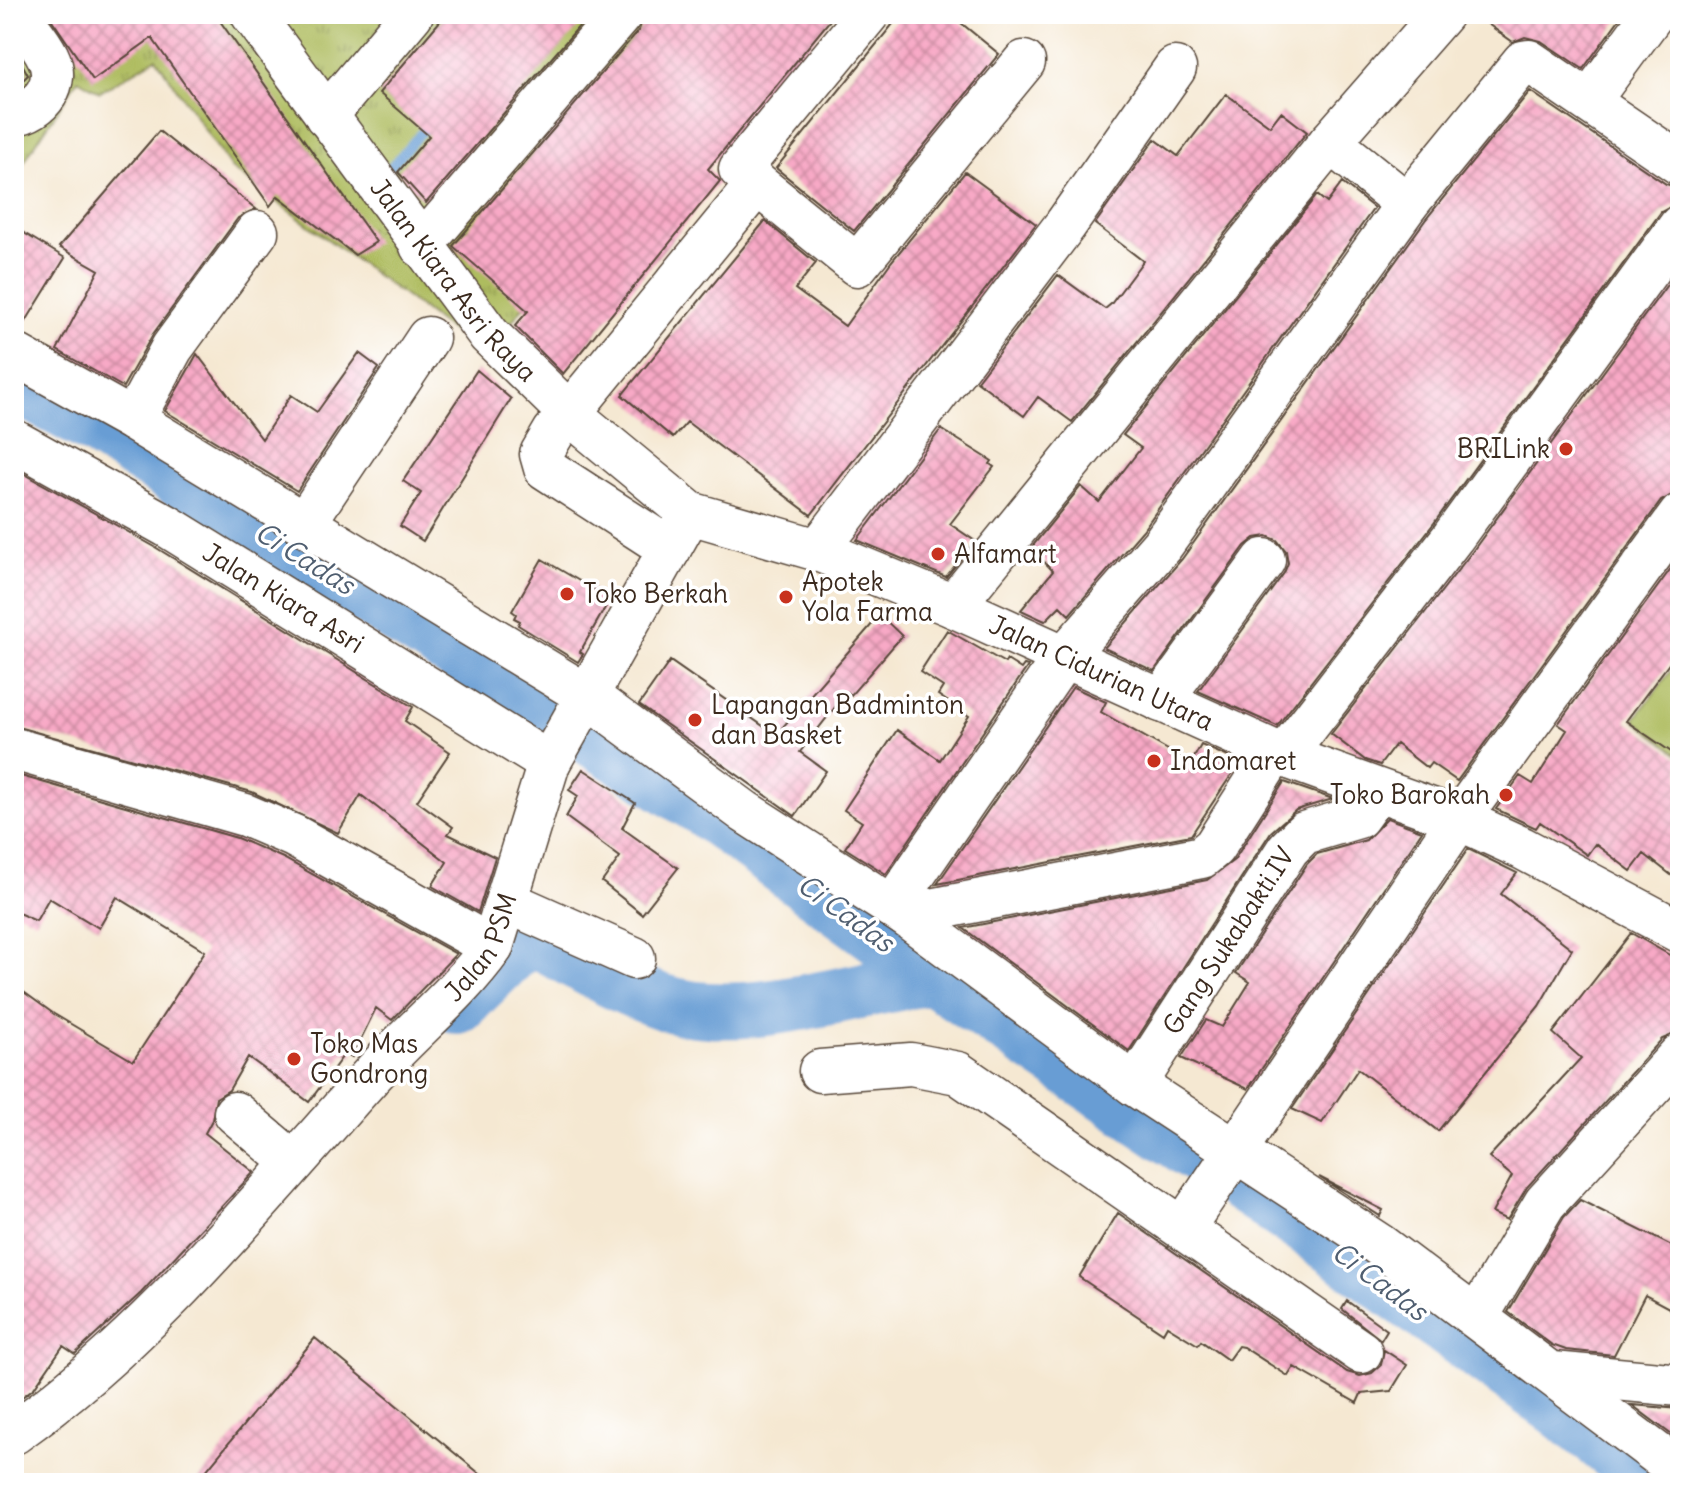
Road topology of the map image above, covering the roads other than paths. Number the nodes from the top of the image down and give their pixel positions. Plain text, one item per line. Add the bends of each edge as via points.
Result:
1 (18, 14) edge
2 (252, 14) edge
3 (412, 14) edge
4 (621, 14) edge
5 (868, 14) edge
6 (1442, 14) edge
7 (1653, 14) edge
8 (1024, 62) dead end
9 (1175, 68) dead end
10 (1589, 101) junction
11 (24, 110) edge
12 (326, 116) junction
13 (1330, 142) junction
14 (1680, 164) edge
15 (757, 184) junction
16 (1407, 204) junction
17 (257, 232) dead end
18 (421, 246) junction
19 (1674, 248) edge
20 (428, 338) dead end
21 (14, 354) edge
22 (570, 414) junction
23 (133, 420) junction
24 (14, 441) edge
25 (690, 513) junction
26 (1680, 515) edge
27 (304, 524) junction
28 (670, 549) junction
29 (818, 550) junction
30 (1264, 560) dead end
31 (953, 606) junction
32 (1064, 657) junction
33 (583, 700) junction
34 (1161, 701) junction
35 (14, 749) edge
36 (1280, 754) junction
37 (554, 755) junction
38 (1377, 791) junction
39 (1459, 819) junction
40 (508, 902) junction
41 (898, 911) junction
42 (1680, 932) edge
43 (492, 947) junction
44 (634, 958) dead end
45 (1680, 1055) edge
46 (820, 1071) dead end
47 (1135, 1085) junction
48 (235, 1113) dead end
49 (293, 1162) junction
50 (1230, 1162) junction
51 (1193, 1216) junction
52 (1477, 1317) junction
53 (1361, 1352) dead end
54 (1552, 1373) junction
55 (1680, 1385) edge
56 (14, 1433) edge
57 (1680, 1471) edge

1 - 11 street via 49,57 52,70 51,84
2 - 12 street, Jalan Kiara Asri Raya
3 - 12 street
4 - 18 street
5 - 15 street via 740,169
6 - 13 street
7 - 10 street
8 - 15 street via 857,265
9 - 29 street via 1066,224
10 - 14 street
10 - 16 street via 1523,62
12 - 18 street, Jalan Kiara Asri Raya
13 - 16 street
13 - 31 street
15 - 22 street
16 - 32 street via 1162,545
17 - 23 street via 172,348
18 - 22 street, Jalan Kiara Asri Raya via 489,335
19 - 36 street
20 - 27 street
21 - 23 street
22 - 25 street, Jalan Kiara Asri Raya
22 - 28 street via 541,454 545,468
23 - 27 street
24 - 37 street, Jalan Kiara Asri
25 - 28 street, Jalan PSM
25 - 29 street, Jalan Cidurian Utara
26 - 39 street
27 - 33 street
28 - 33 street, Jalan PSM
29 - 31 street, Jalan Cidurian Utara
30 - 34 street
31 - 32 street, Jalan Cidurian Utara
32 - 34 street, Jalan Cidurian Utara
32 - 41 street
33 - 37 street, Jalan PSM
33 - 41 street
34 - 36 street, Jalan Cidurian Utara
35 - 43 street via 215,806 281,831
36 - 38 street, Jalan Cidurian Utara
36 - 41 street via 1202,857
37 - 40 street, Jalan PSM
38 - 39 street, Jalan Cidurian Utara
38 - 47 street, Gang Sukabakti.IV via 1358,817 1304,833 1288,849
39 - 42 street, Jalan Cidurian Utara
39 - 50 street
40 - 43 street, Jalan PSM
40 - 44 street
41 - 47 street
43 - 49 street, Jalan PSM
45 - 52 street via 1545,1203
46 - 51 street via 911,1064 958,1073
47 - 50 street
48 - 49 street
49 - 56 street, Jalan PSM via 140,1328 85,1380
50 - 51 street
50 - 52 street via 1378,1244
51 - 53 street
52 - 54 street
54 - 55 street
54 - 57 street

